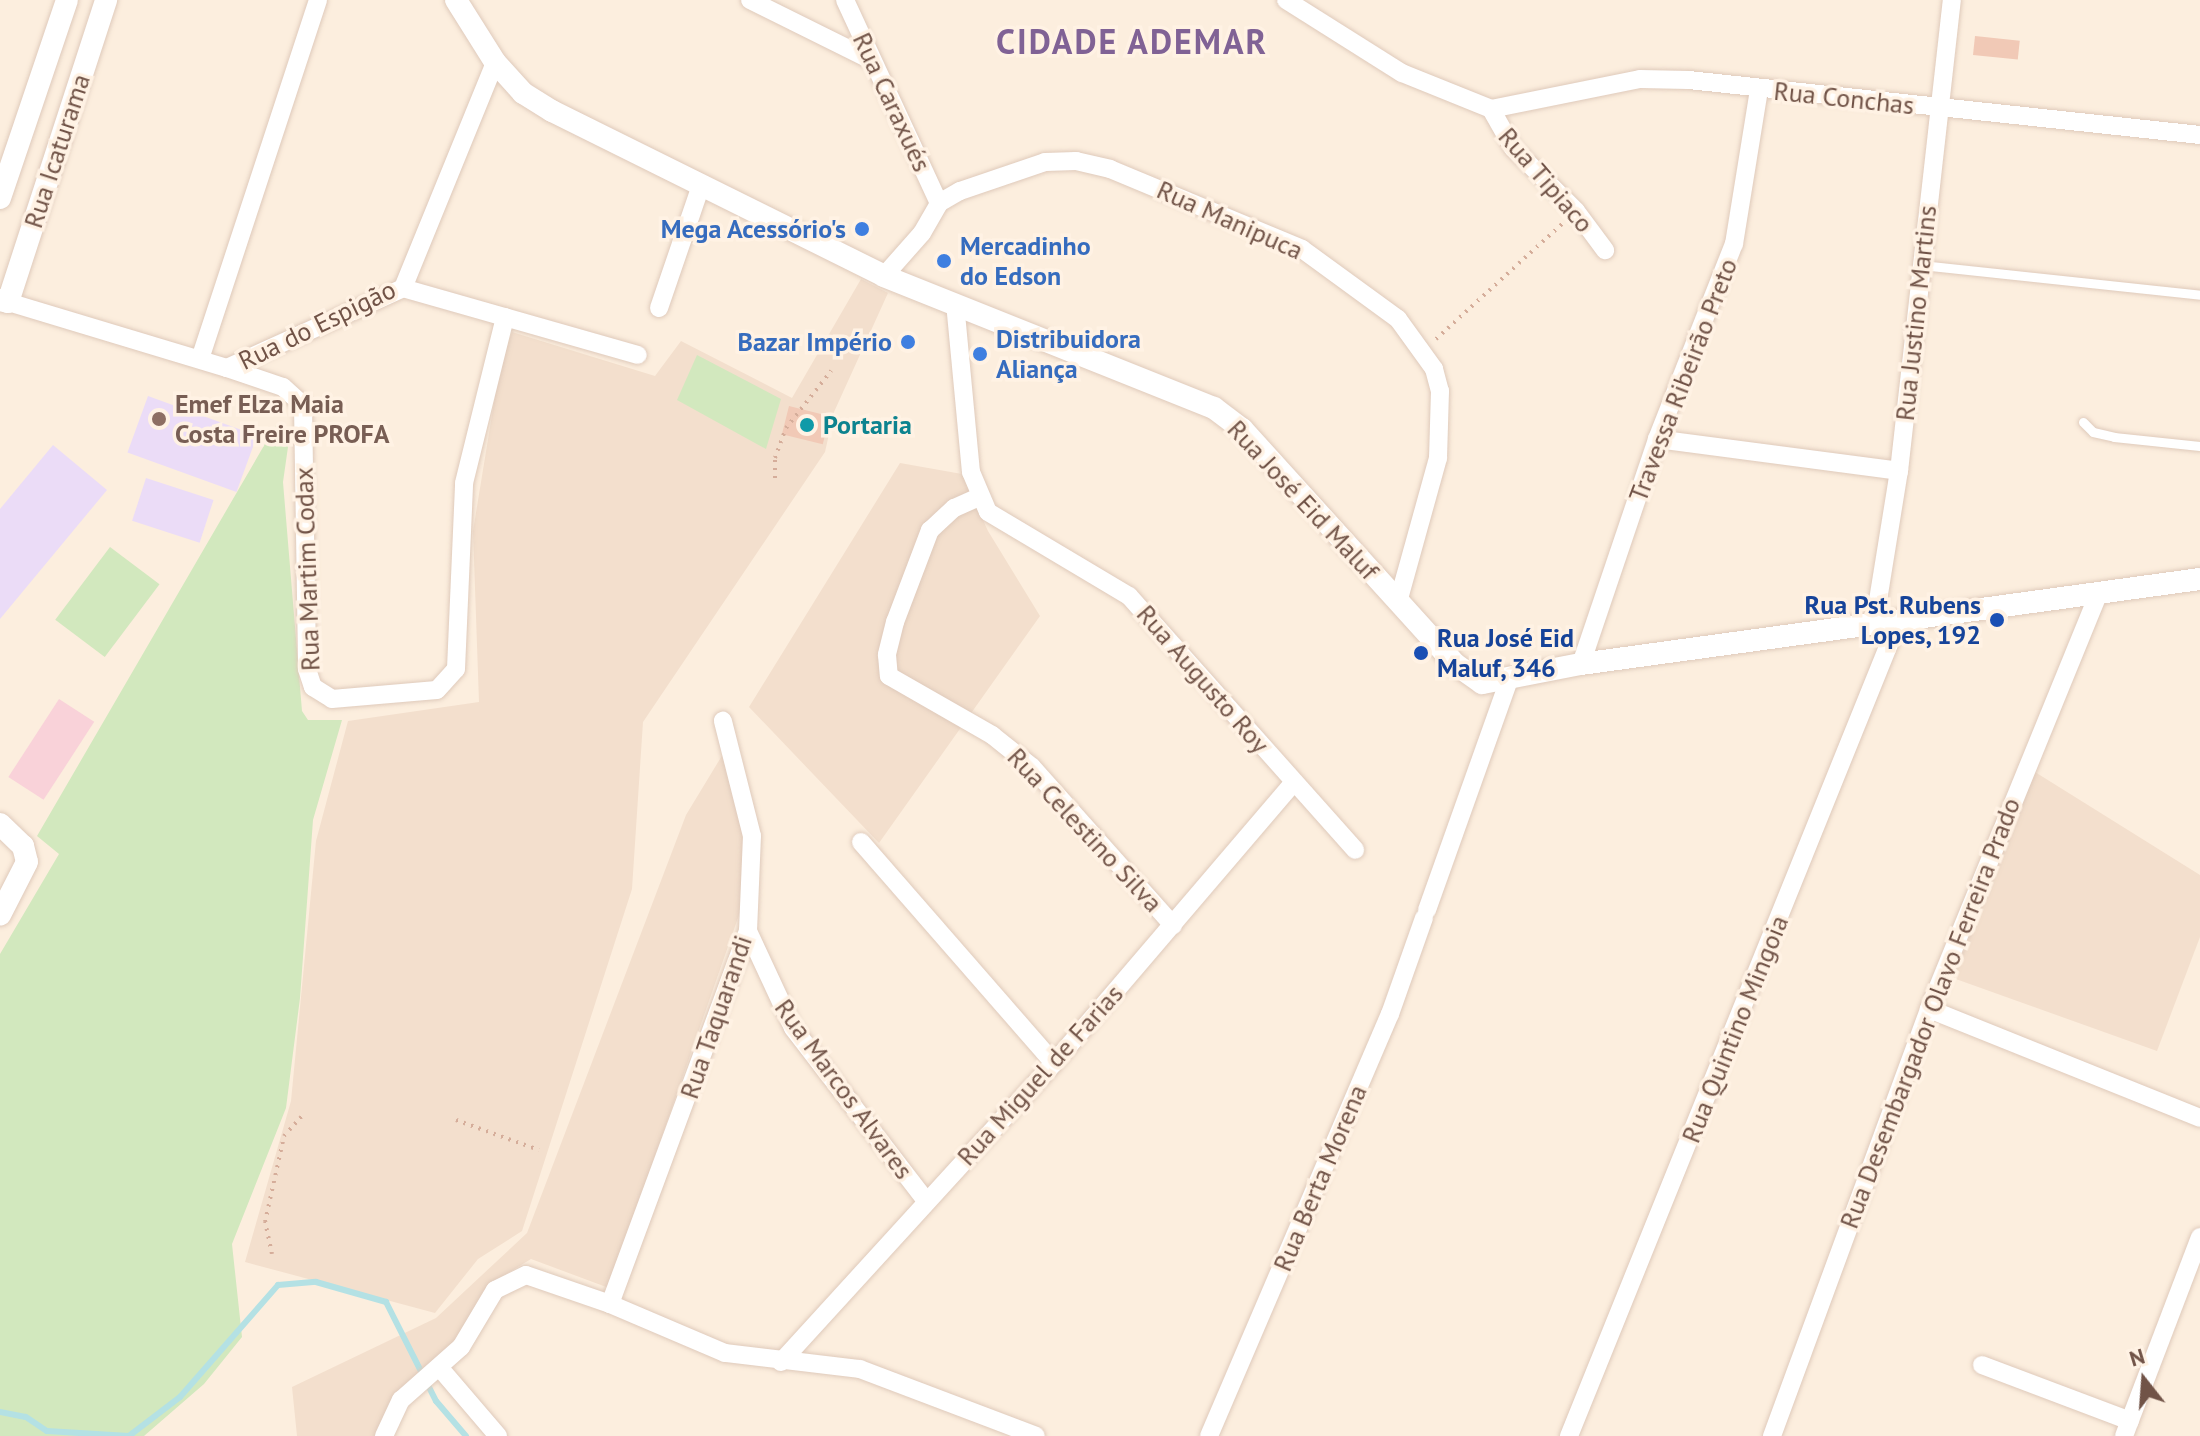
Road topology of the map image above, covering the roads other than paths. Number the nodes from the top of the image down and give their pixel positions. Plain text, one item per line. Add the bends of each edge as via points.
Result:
1 (67, 0) edge
2 (106, 0) edge
3 (318, 0) edge
4 (456, 0) edge
5 (750, 0) edge
6 (845, 0) edge
7 (1286, 0) edge
8 (1952, 0) edge
9 (871, 60) junction
10 (495, 62) junction
11 (1759, 89) junction
12 (1938, 108) junction
13 (1491, 109) junction
14 (2200, 135) edge
15 (701, 185) junction
16 (0, 198) edge
17 (939, 203) junction
18 (1605, 250) dead end
19 (1921, 265) junction
20 (884, 276) junction
21 (403, 288) junction
22 (2200, 295) edge
23 (4, 301) edge
24 (955, 303) junction
25 (659, 308) dead end
26 (505, 317) junction
27 (638, 355) dead end
28 (200, 359) junction
29 (227, 368) junction
30 (2083, 422) dead end
31 (1657, 439) junction
32 (2200, 446) edge
33 (1899, 471) junction
34 (983, 505) junction
35 (2200, 579) edge
36 (2098, 594) junction
37 (1398, 602) junction
38 (1898, 622) junction
39 (1874, 625) junction
40 (1581, 664) junction
41 (1509, 680) junction
42 (723, 721) dead end
43 (1293, 783) junction
44 (0, 824) edge
45 (861, 842) dead end
46 (1355, 850) dead end
47 (0, 915) edge
48 (1173, 925) junction
49 (748, 931) junction
50 (1929, 1009) junction
51 (1054, 1063) junction
52 (2200, 1118) edge
53 (926, 1201) junction
54 (2200, 1237) edge
55 (610, 1304) junction
56 (781, 1362) junction
57 (1982, 1365) dead end
58 (434, 1371) junction
59 (2127, 1429) edge
60 (384, 1436) edge
61 (498, 1436) edge
62 (1036, 1436) edge
63 (1209, 1436) edge
64 (1569, 1436) edge
65 (1772, 1436) edge

1 - 16 street, Rua Icaturama
2 - 23 street, Rua Icaturama
3 - 28 street
4 - 10 street, Rua José Eid Maluf
5 - 9 street
6 - 9 street, Rua Caraxués
7 - 13 street via 1402,73
8 - 12 street, Rua Justino Martins
9 - 17 street, Rua Caraxués
10 - 15 street, Rua José Eid Maluf via 523,93 552,111
10 - 21 street, Rua do Espigão
11 - 12 street, Rua Conchas
11 - 13 street, Rua Conchas via 1640,79
11 - 31 street, Travessa Ribeirão Preto via 1734,244
12 - 14 street, Rua Conchas
12 - 19 street, Rua Justino Martins
13 - 18 street, Rua Tipiaco via 1513,148 1576,211
15 - 20 street, Rua José Eid Maluf
15 - 25 street
17 - 20 street via 922,233
17 - 37 street, Rua Manipuca via 1045,162 1076,161 1110,169 1302,249 1398,319 1423,352 1440,391 1438,458
19 - 22 lane
19 - 33 street, Rua Justino Martins
20 - 24 street, Rua José Eid Maluf
21 - 26 street
21 - 29 street, Rua do Espigão
23 - 28 street, Rua do Espigão
24 - 34 street via 971,472
24 - 37 street, Rua José Eid Maluf via 1214,408 1242,429
26 - 27 street
26 - 29 street, Rua Martim Codax via 464,483 456,669 437,690 332,699 313,687 307,669 303,405 283,387
28 - 29 street, Rua do Espigão
30 - 32 lane via 2093,432 2114,437
31 - 33 street
31 - 40 street, Travessa Ribeirão Preto
33 - 39 street, Rua Justino Martins
34 - 43 street, Rua Augusto Roy via 1129,596 1180,647
34 - 48 street, Rua Celestino Silva via 954,508 930,530 895,622 887,655 889,676 992,735 1032,767
35 - 36 street, Rua José Eid Maluf
36 - 38 street, Rua José Eid Maluf
36 - 50 street, Rua Desembargador Olavo Ferreira Prado
37 - 41 street, Rua José Eid Maluf via 1466,674 1482,683
38 - 39 street, Rua José Eid Maluf
38 - 64 street, Rua Quintino Mingoia
39 - 40 street, Rua José Eid Maluf
40 - 41 street, Rua José Eid Maluf
41 - 63 street, Rua Berta Morena via 1390,1014
42 - 49 street, Rua Taquarandi via 752,836
43 - 46 street, Rua Augusto Roy
43 - 48 street, Rua Miguel de Farias
44 - 47 street via 26,854 25,871
45 - 51 street
48 - 51 street, Rua Miguel de Farias
49 - 53 street, Rua Marcos Alvares via 793,1028
49 - 55 street, Rua Taquarandi
50 - 52 street
50 - 65 street, Rua Desembargador Olavo Ferreira Prado
51 - 53 street, Rua Miguel de Farias
53 - 56 street, Rua Miguel de Farias
54 - 59 street
55 - 56 street via 725,1353
55 - 58 street via 526,1275 495,1290 461,1347
56 - 62 street via 860,1369
57 - 59 street
58 - 60 street via 410,1390
58 - 61 street

